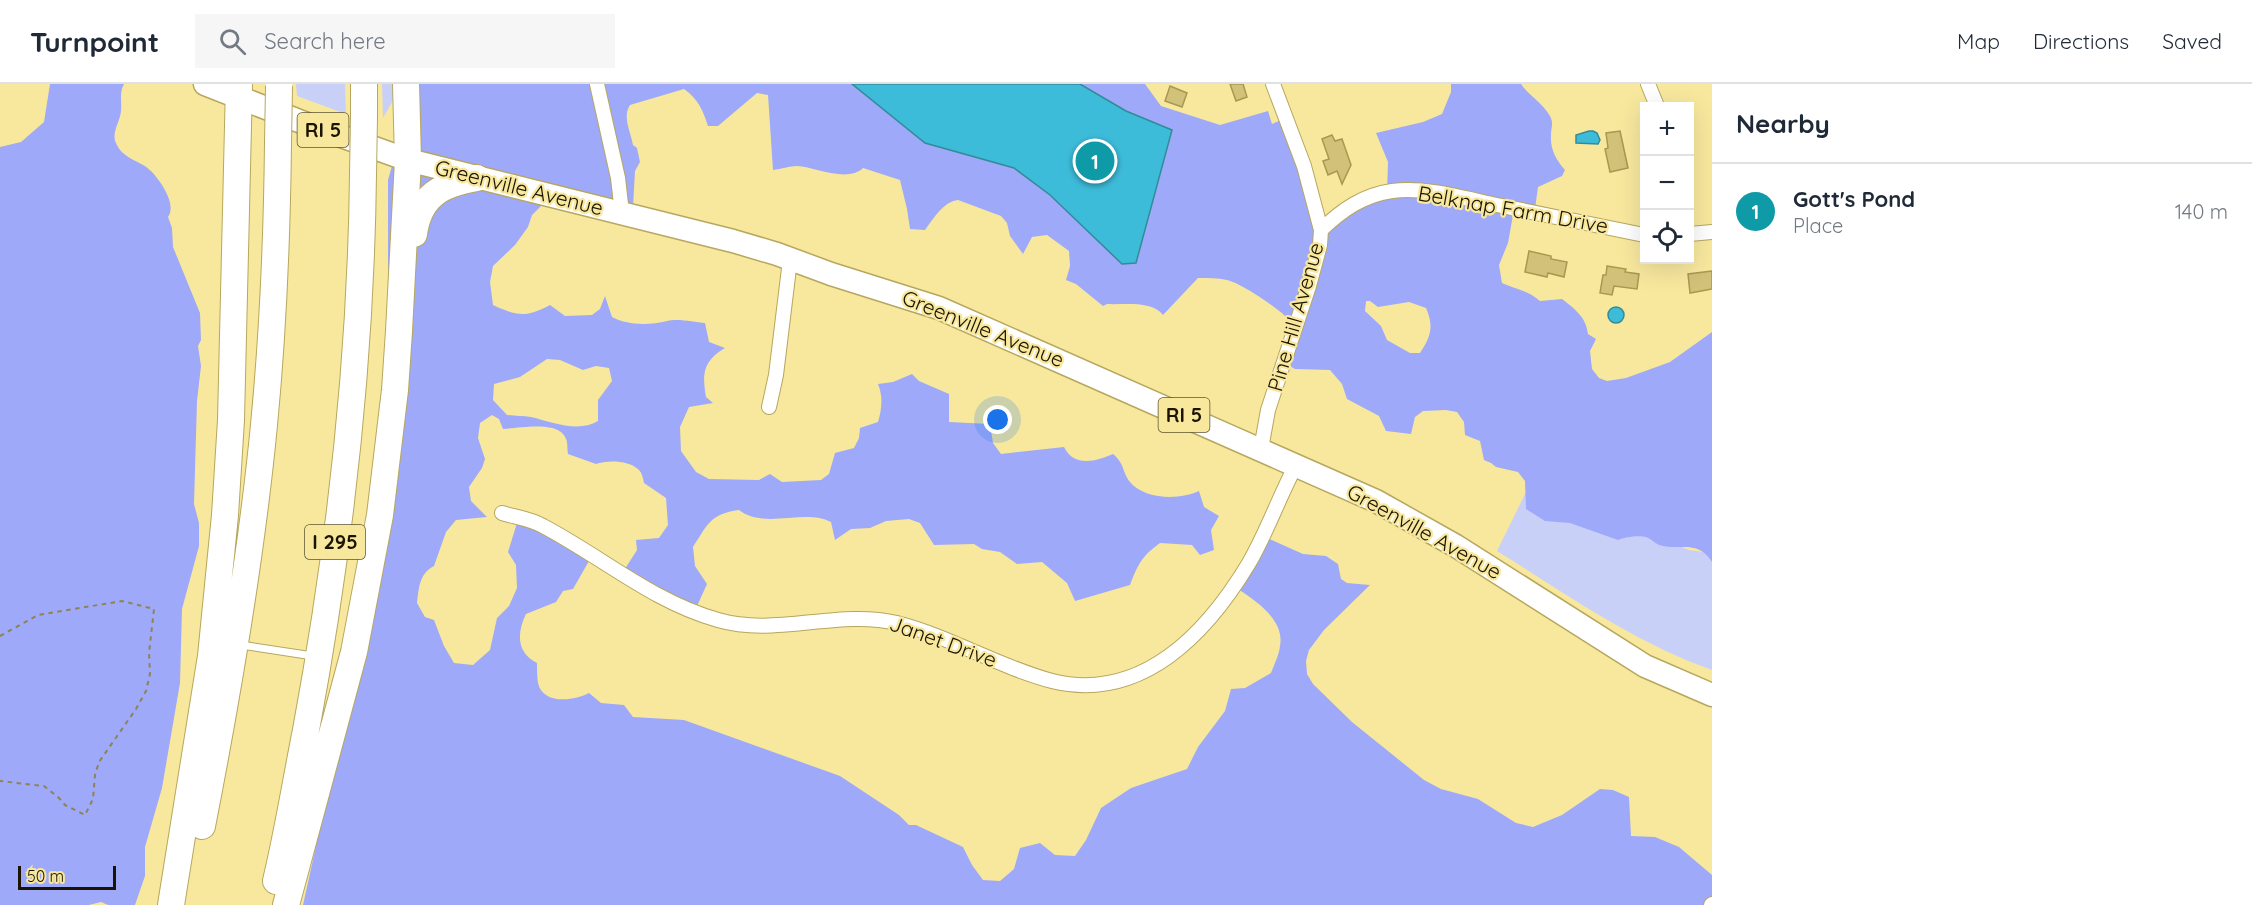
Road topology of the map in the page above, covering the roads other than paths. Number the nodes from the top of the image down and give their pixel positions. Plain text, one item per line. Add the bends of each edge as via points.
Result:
1 (205, 84) edge
2 (364, 84) edge
3 (406, 84) edge
4 (597, 84) edge
5 (1273, 84) edge
6 (1648, 84) edge
7 (279, 85) edge
8 (239, 91) edge
9 (1656, 102) edge
10 (408, 160) junction
11 (477, 178) junction
12 (622, 213) junction
13 (1321, 230) junction
14 (1712, 232) edge
15 (1640, 234) edge
16 (1694, 234) edge
17 (790, 260) junction
18 (401, 305) junction
19 (769, 407) dead end
20 (1261, 449) junction
21 (1296, 465) junction
22 (502, 513) dead end
23 (236, 644) junction
24 (319, 657) junction
25 (1712, 694) edge
26 (171, 905) edge
27 (184, 905) edge
28 (270, 905) edge
29 (286, 905) edge

1 - 8 main road, Greenville Avenue / RI 5
2 - 24 highway, I 295, bridge via 359,282 347,434
3 - 10 highway
4 - 12 street
5 - 13 street, Pine Hill Avenue via 1304,166
6 - 9 street
7 - 23 highway, bridge via 274,271 264,424
8 - 10 main road, Greenville Avenue / RI 5
8 - 26 highway via 225,515 211,656
10 - 11 main road, Greenville Avenue / RI 5
10 - 18 highway
11 - 12 main road, Greenville Avenue / RI 5
11 - 18 highway via 447,186 423,204
12 - 17 main road, Greenville Avenue / RI 5
13 - 15 street, Belknap Farm Drive via 1356,202 1392,191 1413,191
13 - 20 street, Pine Hill Avenue via 1309,286 1268,410
14 - 16 street
17 - 19 street
17 - 20 main road, Greenville Avenue / RI 5 via 939,308
18 - 29 highway via 391,429 372,561 354,652
20 - 21 main road, Greenville Avenue / RI 5
21 - 22 street, Janet Drive via 1250,561 1223,604 1195,636 1142,672 1100,684 1055,681 1020,671 928,633 874,619 768,624 717,620 631,581 541,524
21 - 25 main road, Greenville Avenue / RI 5 via 1424,527 1645,666
23 - 24 lane
23 - 27 highway
24 - 28 highway, I 295

